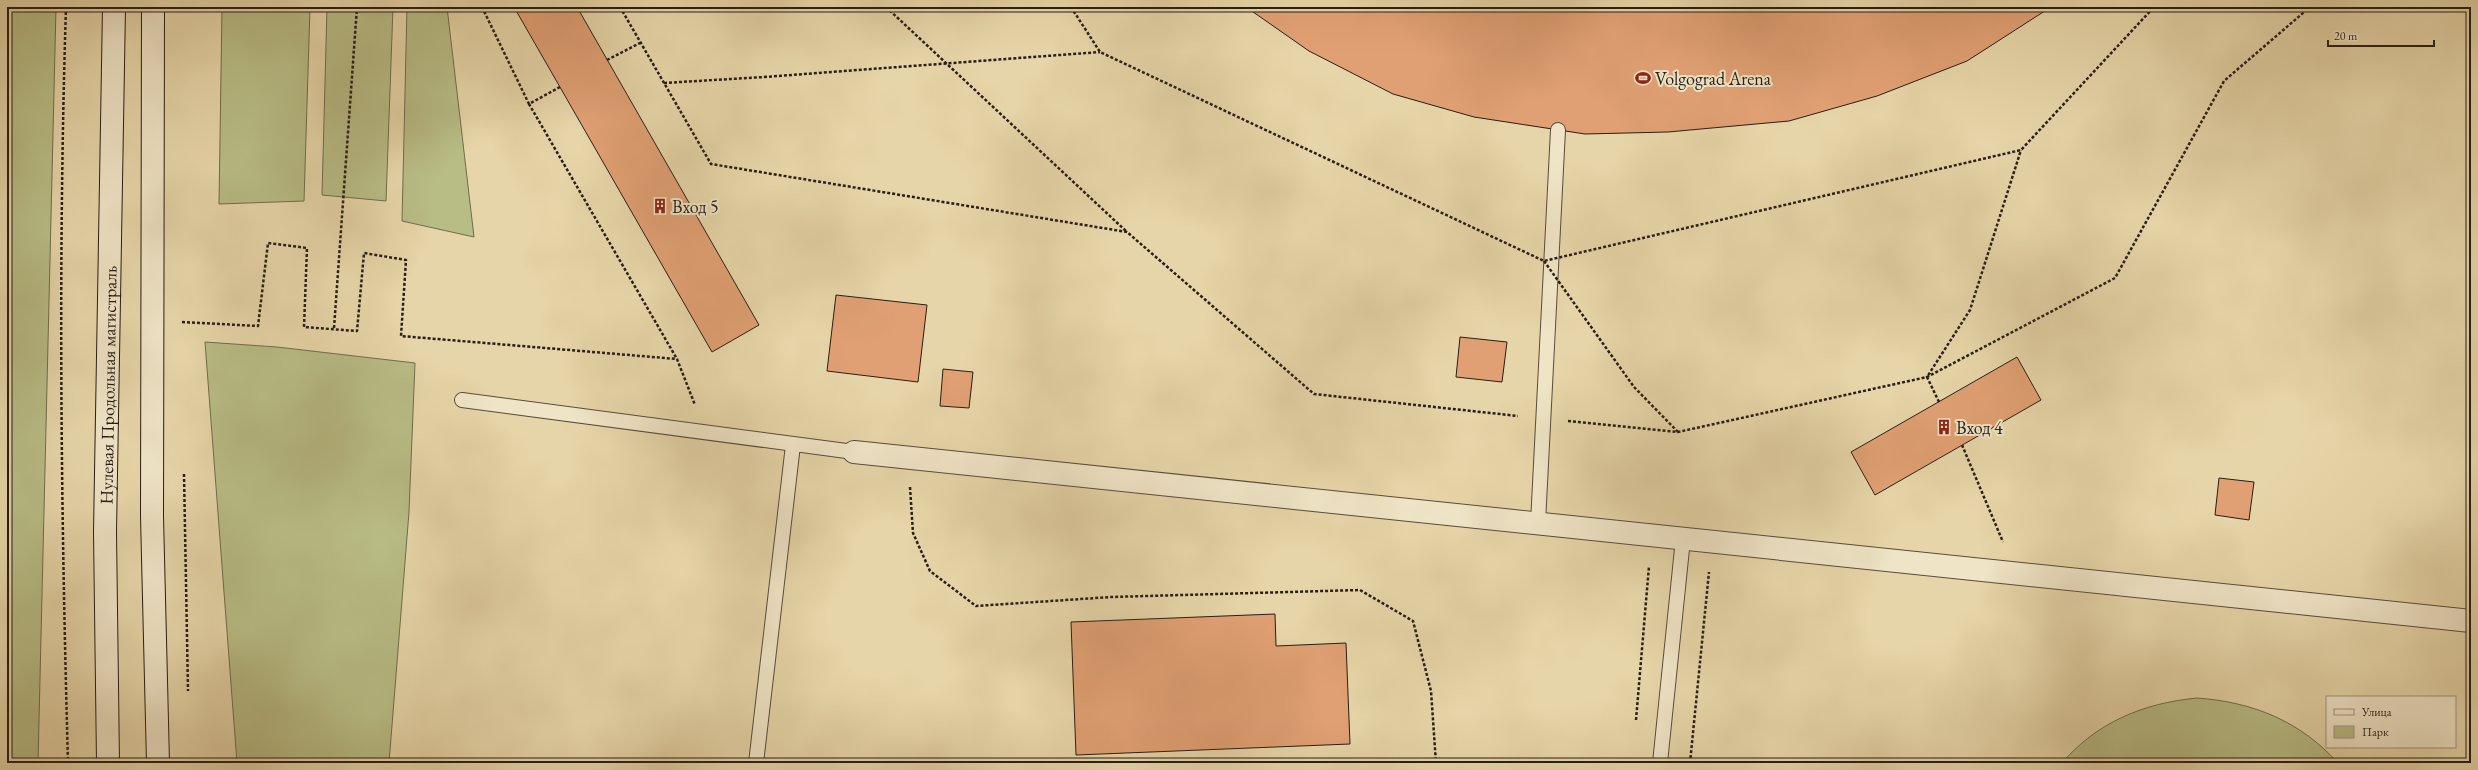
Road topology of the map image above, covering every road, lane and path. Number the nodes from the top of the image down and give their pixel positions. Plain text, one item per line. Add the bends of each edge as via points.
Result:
1 (66, 7) edge
2 (114, 7) edge
3 (153, 7) edge
4 (357, 7) edge
5 (482, 7) edge
6 (620, 7) edge
7 (886, 7) edge
8 (1071, 7) edge
9 (2154, 7) edge
10 (2310, 7) edge
11 (640, 43) junction
12 (1100, 52) junction
13 (608, 60) dead end
14 (664, 83) junction
15 (560, 87) dead end
16 (529, 104) junction
17 (1558, 130) dead end
18 (2021, 150) junction
19 (1126, 232) junction
20 (1544, 261) junction
21 (181, 314) dead end
22 (181, 322) junction
23 (334, 328) junction
24 (181, 330) dead end
25 (677, 358) junction
26 (1927, 377) junction
27 (462, 400) dead end
28 (1938, 402) dead end
29 (1543, 418) junction
30 (1678, 432) junction
31 (705, 433) junction
32 (793, 445) junction
33 (1962, 445) dead end
34 (854, 452) joint
35 (908, 458) junction
36 (184, 471) dead end
37 (1538, 523) junction
38 (1651, 535) junction
39 (1683, 539) junction
40 (1712, 542) junction
41 (2017, 574) junction
42 (2471, 621) edge
43 (188, 692) dead end
44 (1636, 724) dead end
45 (68, 763) edge
46 (108, 763) edge
47 (158, 763) edge
48 (756, 763) edge
49 (1436, 763) edge
50 (1660, 763) edge
51 (1690, 763) edge

1 - 45 path via 60,176 61,509
2 - 46 street, Нулевая Продольная магистраль via 105,532
3 - 47 street via 152,516
4 - 23 path
5 - 16 path
6 - 11 path
7 - 19 path
8 - 12 path, bridge
9 - 18 path, bridge
10 - 26 path via 2224,81 2115,278
11 - 13 path
11 - 14 path
12 - 14 path, bridge
12 - 20 path, bridge
14 - 19 path via 711,164
15 - 16 path
16 - 25 path
17 - 29 lane
18 - 20 path, bridge
18 - 26 path via 1970,310
19 - 29 path via 1314,394
20 - 30 path, bridge via 1634,388
21 - 22 path
22 - 23 path via 258,326 268,243 307,248 304,327
22 - 24 path
23 - 25 path via 357,331 364,253 406,260 401,336
25 - 31 path
26 - 28 path
26 - 30 path
27 - 31 lane
29 - 30 path
29 - 37 lane
31 - 32 lane
32 - 34 lane
32 - 48 lane
33 - 41 path
34 - 35 street
35 - 37 street
35 - 49 path via 913,534 930,571 976,606 1111,597 1360,590 1412,620 1431,690
36 - 43 path
37 - 38 street
38 - 39 street
38 - 44 path
39 - 40 street
39 - 50 lane
40 - 41 street
40 - 51 path
41 - 42 street

